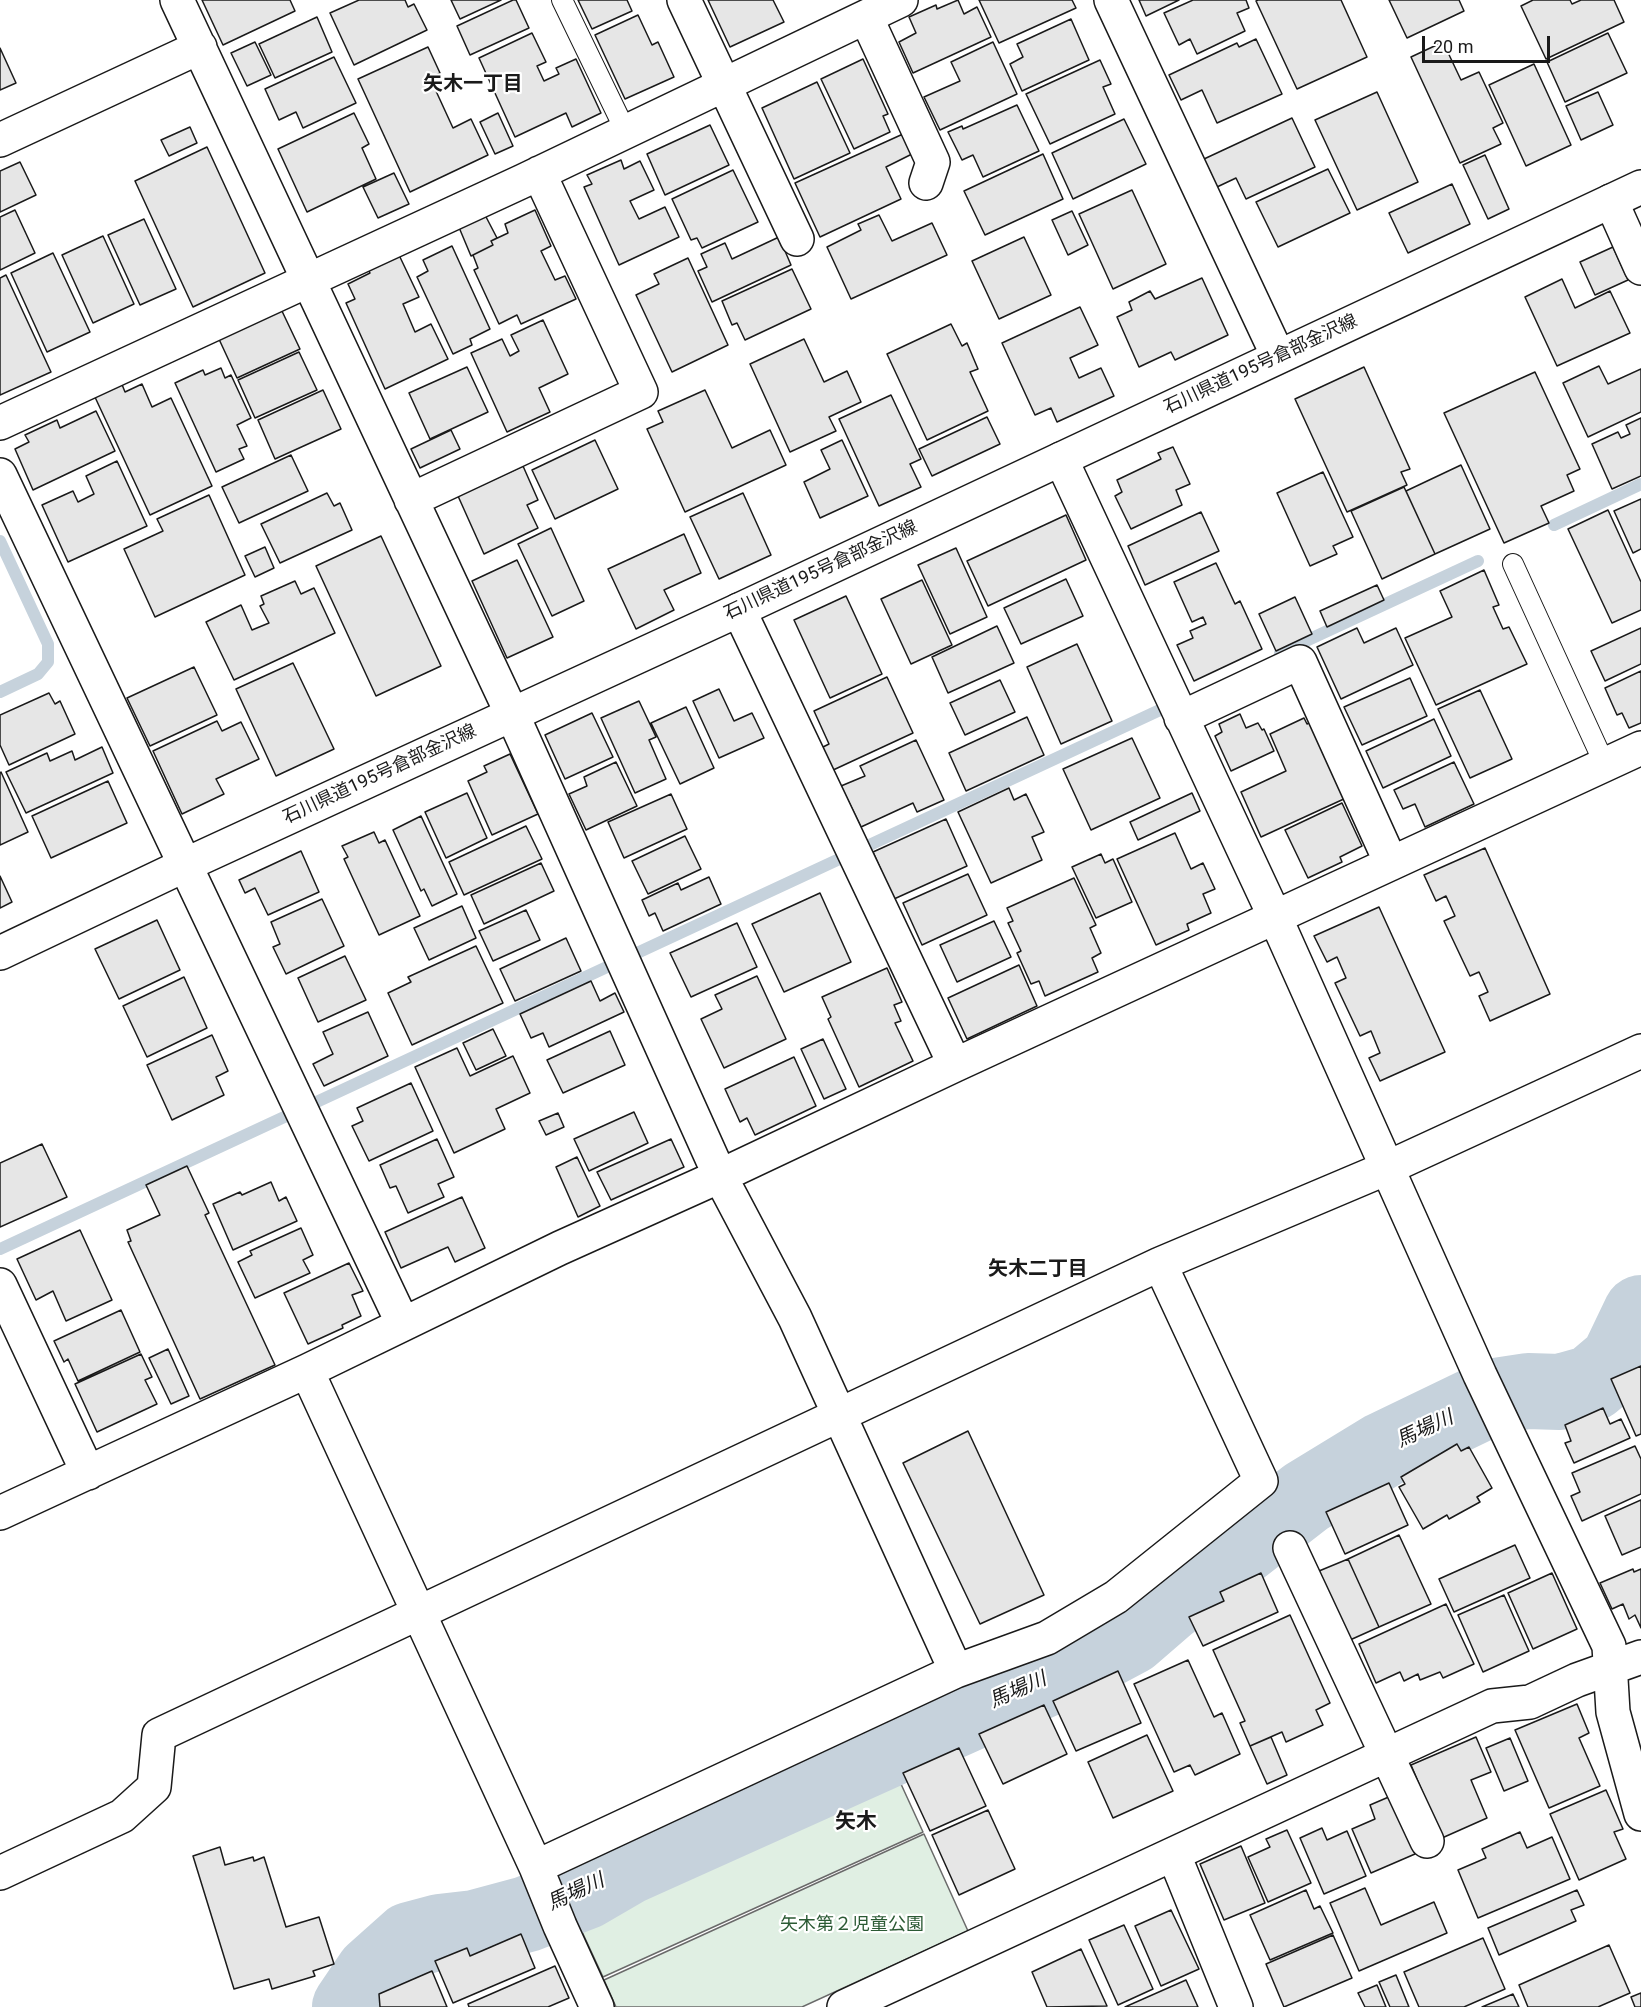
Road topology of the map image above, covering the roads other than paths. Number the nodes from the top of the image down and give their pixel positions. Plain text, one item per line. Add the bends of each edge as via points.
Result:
1 (177, 0) edge
2 (562, 0) edge
3 (684, 0) edge
4 (901, 0) edge
5 (1111, 0) edge
6 (866, 17) junction
7 (200, 47) junction
8 (724, 84) junction
9 (626, 132) junction
10 (0, 140) edge
11 (539, 173) junction
12 (926, 183) dead end
13 (1641, 187) edge
14 (1611, 201) junction
15 (797, 239) dead end
16 (1641, 268) edge
17 (308, 280) junction
18 (1278, 356) junction
19 (0, 423) edge
20 (1061, 459) junction
21 (0, 475) edge
22 (411, 500) junction
23 (1513, 564) dead end
24 (739, 610) junction
25 (1176, 708) junction
26 (512, 714) junction
27 (1641, 748) edge
28 (1605, 765) junction
29 (1391, 863) junction
30 (185, 865) junction
31 (1275, 917) junction
32 (0, 953) edge
33 (1641, 1051) edge
34 (955, 1065) junction
35 (1387, 1168) junction
36 (720, 1176) junction
37 (1160, 1264) junction
38 (0, 1286) edge
39 (403, 1324) junction
40 (307, 1371) junction
41 (839, 1413) junction
42 (88, 1473) junction
43 (0, 1513) edge
44 (1290, 1548) dead end
45 (418, 1612) junction
46 (1641, 1657) edge
47 (1610, 1669) junction
48 (956, 1671) junction
49 (1387, 1754) junction
50 (1641, 1814) edge
51 (1427, 1841) dead end
52 (1174, 1855) junction
53 (0, 1873) edge
54 (538, 1874) junction
55 (597, 2007) edge
56 (844, 2007) edge
57 (1236, 2007) edge

1 - 7 street
2 - 9 lane
3 - 8 street
4 - 6 street
5 - 18 street
6 - 8 street
6 - 12 street via 933,162
7 - 10 street
7 - 17 street
8 - 9 street
8 - 15 street
9 - 11 street
11 - 17 street
11 - 22 street via 641,392
13 - 14 street, 石川県道195号倉部金沢線
14 - 16 street
14 - 18 street, 石川県道195号倉部金沢線
17 - 19 street
17 - 22 street
18 - 20 street, 石川県道195号倉部金沢線
20 - 24 street, 石川県道195号倉部金沢線
20 - 25 street
21 - 30 street
22 - 26 street
23 - 28 lane
24 - 26 street, 石川県道195号倉部金沢線
24 - 34 street
25 - 29 street via 1300,662
25 - 31 street
26 - 30 street, 石川県道195号倉部金沢線
26 - 36 street
27 - 28 street
28 - 29 street
29 - 31 street
30 - 32 street, 石川県道195号倉部金沢線
30 - 39 street
31 - 34 street
31 - 35 street
33 - 35 street
34 - 36 street
35 - 37 street
35 - 47 street via 1479,1375 1608,1646
36 - 39 street
36 - 41 street via 795,1318
37 - 41 street
37 - 48 street via 1260,1481 1116,1597 1047,1638
38 - 42 street
39 - 40 street
40 - 42 street
40 - 45 street
41 - 45 street
41 - 48 street
42 - 43 street
44 - 49 street
45 - 53 street via 159,1735 154,1787 122,1816
45 - 54 street
46 - 47 street
47 - 49 street via 1530,1702 1492,1706
47 - 50 street via 1613,1712
48 - 54 street
49 - 51 street
49 - 52 street
52 - 56 street
52 - 57 street
54 - 55 street

